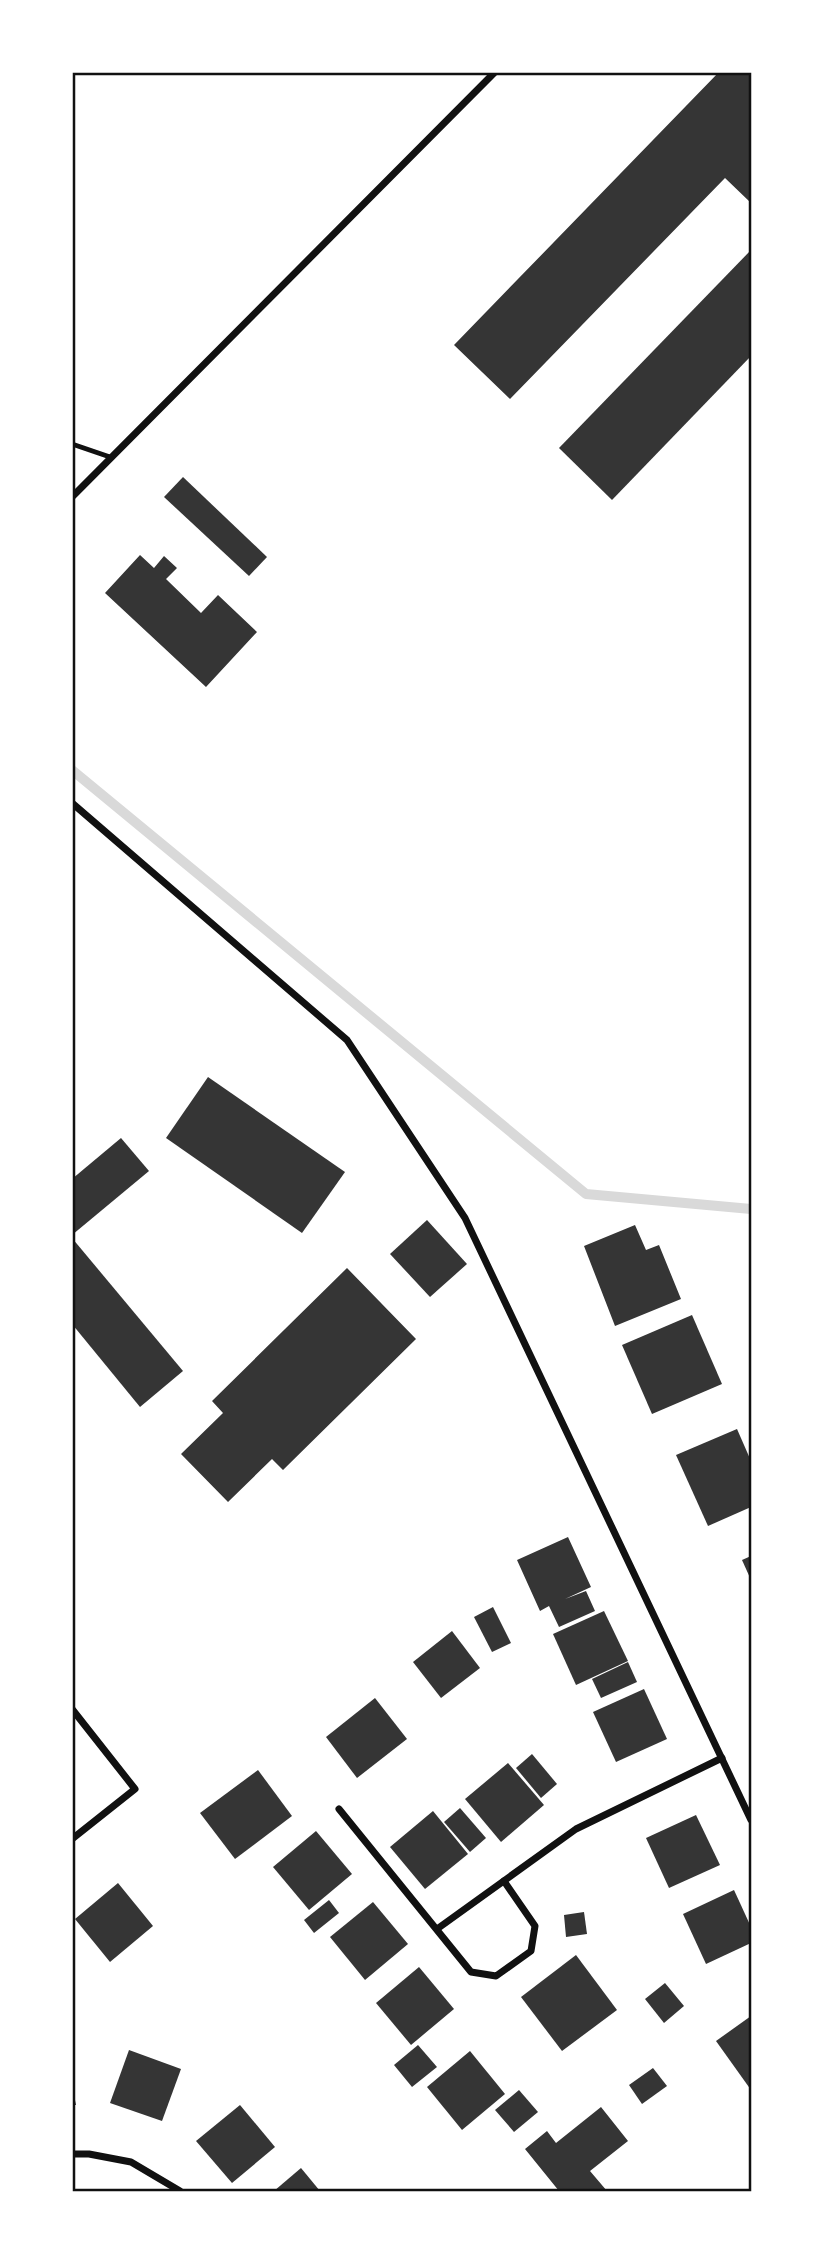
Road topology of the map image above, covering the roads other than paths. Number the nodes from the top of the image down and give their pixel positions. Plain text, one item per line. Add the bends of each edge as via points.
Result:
1 (495, 72) edge
2 (72, 444) edge
3 (110, 457) junction
4 (72, 497) edge
5 (72, 803) edge
6 (72, 1709) edge
7 (722, 1758) junction
8 (339, 1809) dead end
9 (751, 1820) edge
10 (72, 1839) edge
11 (503, 1881) junction
12 (437, 1929) junction
13 (72, 2154) edge
14 (180, 2191) edge

1 - 3 street
2 - 3 lane
3 - 4 street
5 - 7 street via 347,1040 465,1218
6 - 10 street via 135,1790
7 - 9 street
7 - 11 street via 576,1829
8 - 12 street
11 - 12 street
11 - 12 street via 535,1926 531,1951 496,1976 471,1972
13 - 14 street via 131,2162

